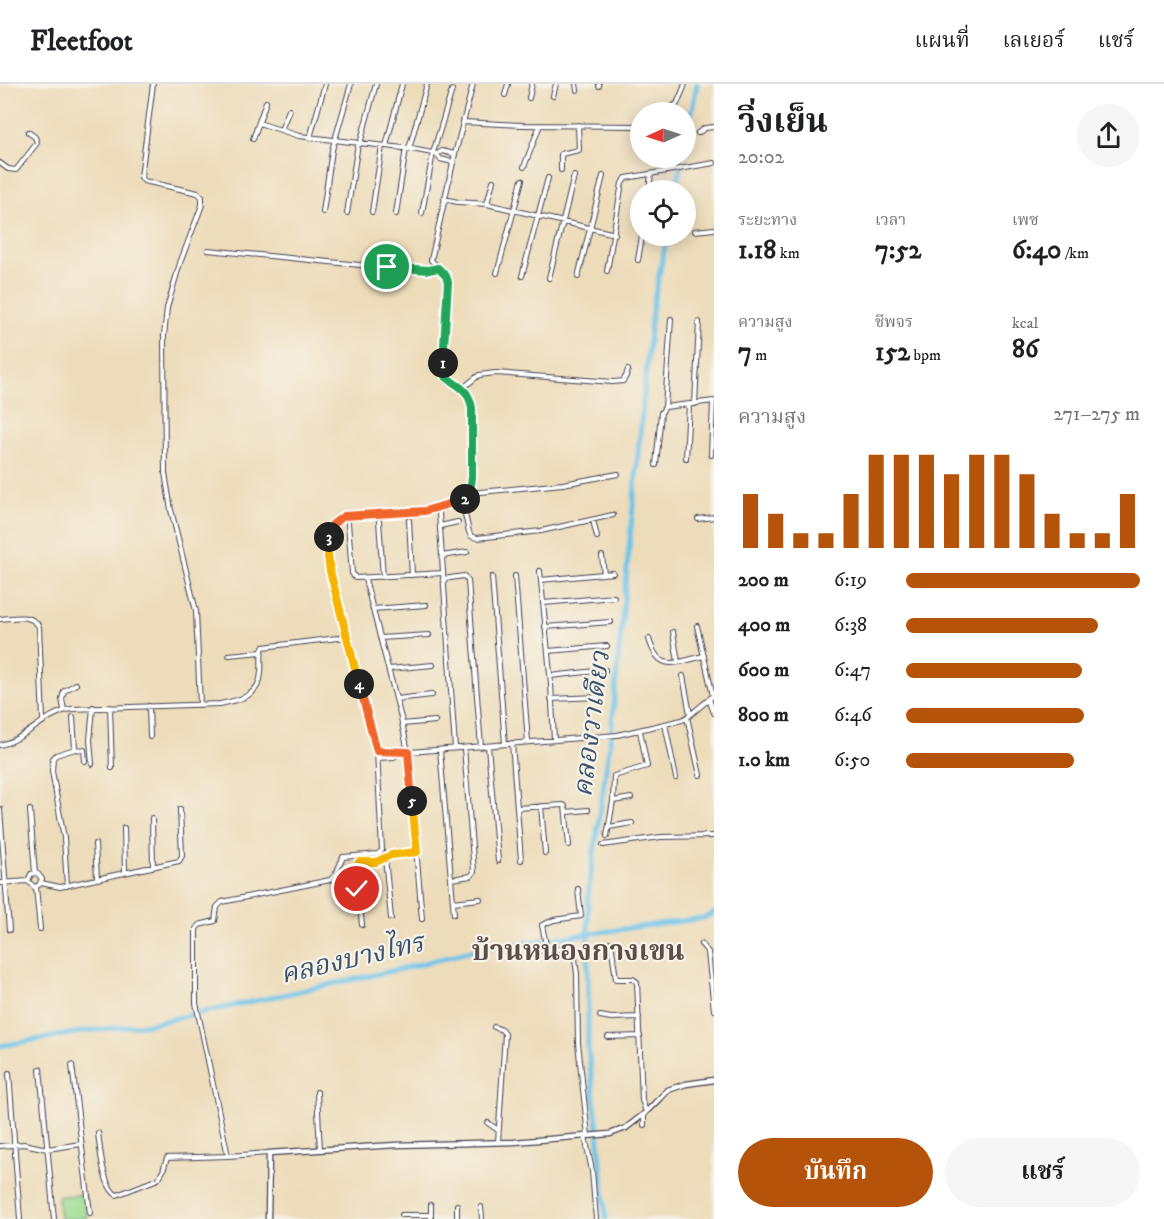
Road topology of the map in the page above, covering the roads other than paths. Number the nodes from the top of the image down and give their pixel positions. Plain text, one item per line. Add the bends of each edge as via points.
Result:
1 (153, 84) edge
2 (325, 84) edge
3 (351, 84) edge
4 (376, 84) edge
5 (402, 84) edge
6 (428, 84) edge
7 (473, 84) edge
8 (508, 84) edge
9 (532, 84) edge
10 (556, 84) edge
11 (576, 84) edge
12 (686, 84) edge
13 (452, 90) dead end
14 (577, 90) dead end
15 (505, 94) dead end
16 (553, 96) dead end
17 (529, 98) dead end
18 (266, 102) dead end
19 (678, 102) edge
20 (289, 110) dead end
21 (462, 122) junction
22 (259, 123) junction
23 (578, 124) junction
24 (540, 125) junction
25 (630, 126) edge
26 (714, 127) edge
27 (281, 130) junction
28 (28, 132) dead end
29 (698, 133) dead end
30 (310, 138) junction
31 (253, 139) dead end
32 (334, 141) junction
33 (359, 144) junction
34 (384, 146) junction
35 (408, 148) junction
36 (435, 154) junction
37 (455, 154) junction
38 (453, 162) junction
39 (0, 163) edge
40 (714, 164) edge
41 (524, 166) dead end
42 (561, 170) dead end
43 (651, 174) junction
44 (574, 176) dead end
45 (603, 176) dead end
46 (548, 178) dead end
47 (522, 180) dead end
48 (650, 180) edge
49 (493, 181) dead end
50 (444, 199) junction
51 (487, 204) junction
52 (513, 210) junction
53 (323, 212) dead end
54 (372, 212) dead end
55 (347, 213) dead end
56 (422, 213) dead end
57 (396, 214) dead end
58 (537, 216) junction
59 (562, 222) junction
60 (589, 228) junction
61 (714, 229) edge
62 (696, 231) edge
63 (615, 234) junction
64 (640, 246) edge
65 (208, 250) dead end
66 (638, 260) dead end
67 (438, 268) junction
68 (607, 271) dead end
69 (497, 273) dead end
70 (522, 276) dead end
71 (578, 277) dead end
72 (549, 278) dead end
73 (671, 319) dead end
74 (699, 322) dead end
75 (628, 370) dead end
76 (463, 388) junction
77 (714, 401) edge
78 (692, 404) junction
79 (665, 406) junction
80 (711, 455) dead end
81 (686, 458) dead end
82 (656, 465) dead end
83 (618, 474) dead end
84 (470, 493) junction
85 (462, 501) junction
86 (439, 513) dead end
87 (613, 515) dead end
88 (714, 517) edge
89 (698, 519) dead end
90 (409, 520) dead end
91 (593, 520) junction
92 (379, 521) dead end
93 (458, 522) dead end
94 (348, 523) dead end
95 (440, 526) junction
96 (597, 537) dead end
97 (467, 552) dead end
98 (442, 556) junction
99 (602, 556) dead end
100 (540, 571) dead end
101 (443, 573) junction
102 (613, 573) dead end
103 (604, 574) junction
104 (412, 575) junction
105 (515, 576) dead end
106 (492, 577) dead end
107 (382, 578) junction
108 (365, 579) junction
109 (443, 579) junction
110 (541, 580) junction
111 (614, 597) dead end
112 (543, 603) junction
113 (426, 605) dead end
114 (373, 609) junction
115 (0, 619) edge
116 (611, 622) dead end
117 (697, 626) dead end
118 (545, 627) junction
119 (674, 632) dead end
120 (429, 635) dead end
121 (346, 637) junction
122 (380, 638) junction
123 (649, 639) dead end
124 (607, 646) dead end
125 (548, 651) junction
126 (261, 652) junction
127 (229, 655) dead end
128 (704, 656) junction
129 (678, 662) junction
130 (433, 665) dead end
131 (388, 669) junction
132 (605, 670) dead end
133 (683, 675) dead end
134 (550, 676) junction
135 (76, 684) dead end
136 (432, 695) dead end
137 (598, 696) dead end
138 (712, 697) edge
139 (396, 699) junction
140 (552, 699) junction
141 (149, 705) junction
142 (200, 705) junction
143 (110, 706) junction
144 (93, 707) junction
145 (64, 710) junction
146 (714, 713) edge
147 (689, 716) junction
148 (73, 717) dead end
149 (43, 720) junction
150 (435, 722) dead end
151 (402, 724) junction
152 (664, 724) junction
153 (640, 731) junction
154 (150, 737) dead end
155 (554, 740) junction
156 (528, 742) junction
157 (512, 743) junction
158 (505, 744) junction
159 (0, 745) edge
160 (488, 746) junction
161 (481, 747) junction
162 (455, 748) junction
163 (464, 748) junction
164 (75, 749) junction
165 (440, 750) junction
166 (377, 751) junction
167 (408, 752) junction
168 (398, 753) junction
169 (378, 758) junction
170 (85, 761) dead end
171 (92, 764) dead end
172 (112, 768) dead end
173 (700, 775) dead end
174 (676, 778) dead end
175 (631, 798) dead end
176 (613, 801) junction
177 (541, 806) junction
178 (180, 808) dead end
179 (517, 808) junction
180 (0, 809) edge
181 (30, 810) dead end
182 (588, 810) dead end
183 (566, 812) junction
184 (152, 818) dead end
185 (632, 823) dead end
186 (609, 827) junction
187 (124, 828) dead end
188 (607, 836) dead end
189 (714, 836) edge
190 (96, 844) dead end
191 (569, 845) dead end
192 (603, 845) dead end
193 (417, 852) junction
194 (545, 853) dead end
195 (385, 858) junction
196 (521, 860) dead end
197 (498, 861) dead end
198 (153, 867) junction
199 (125, 872) junction
200 (35, 873) junction
201 (97, 878) junction
202 (451, 879) junction
203 (28, 881) junction
204 (6, 882) junction
205 (0, 883) edge
206 (41, 883) junction
207 (67, 885) junction
208 (36, 887) junction
209 (578, 889) dead end
210 (480, 899) dead end
211 (453, 902) junction
212 (454, 914) dead end
213 (391, 918) dead end
214 (422, 918) dead end
215 (362, 925) dead end
216 (40, 928) dead end
217 (9, 930) dead end
218 (611, 942) dead end
219 (701, 944) dead end
220 (546, 948) junction
221 (528, 952) dead end
222 (714, 1010) edge
223 (600, 1016) dead end
224 (639, 1017) junction
225 (494, 1027) dead end
226 (640, 1036) junction
227 (608, 1037) dead end
228 (72, 1065) dead end
229 (40, 1069) dead end
230 (9, 1073) dead end
231 (714, 1080) edge
232 (317, 1092) dead end
233 (645, 1113) junction
234 (488, 1123) dead end
235 (644, 1125) dead end
236 (498, 1130) junction
237 (98, 1133) dead end
238 (588, 1136) junction
239 (498, 1142) junction
240 (81, 1144) junction
241 (14, 1145) junction
242 (0, 1146) edge
243 (47, 1149) junction
244 (320, 1150) junction
245 (269, 1153) junction
246 (228, 1156) junction
247 (431, 1205) dead end
248 (457, 1205) dead end
249 (482, 1207) dead end
250 (90, 1213) dead end
251 (402, 1215) dead end
252 (431, 1217) edge
253 (20, 1219) edge
254 (54, 1219) edge
255 (268, 1219) edge
256 (457, 1219) edge
257 (482, 1219) edge
258 (596, 1219) edge

1 - 142 street via 141,177 144,181 198,193 202,198 167,308 164,336 165,473 196,611
2 - 30 street
3 - 32 street
4 - 33 street
5 - 34 street
6 - 35 street
7 - 21 street
8 - 15 street
9 - 17 street
10 - 16 street
11 - 14 street
12 - 19 street
13 - 36 street
18 - 22 street
20 - 27 street
21 - 24 street
21 - 37 street
22 - 27 street
22 - 31 street
23 - 24 street
23 - 25 street
23 - 42 street via 579,150 561,154
24 - 41 street
26 - 29 street
27 - 30 street
28 - 39 street via 37,143 16,170
30 - 32 street
32 - 33 street
32 - 53 street
33 - 34 street
33 - 55 street
34 - 35 street
34 - 54 street
35 - 36 street
35 - 57 street
36 - 37 street
36 - 38 street
36 - 56 street
37 - 38 street
38 - 50 street
40 - 43 street
43 - 48 street
43 - 63 street via 626,178 622,183
44 - 59 street
45 - 60 street
46 - 58 street
47 - 52 street
49 - 51 street
50 - 51 street
50 - 67 street via 431,255
51 - 52 street
52 - 58 street
52 - 69 street
58 - 59 street
58 - 70 street
59 - 60 street
59 - 72 street
60 - 63 street
60 - 71 street
61 - 62 street
63 - 68 street
64 - 66 street
65 - 67 street via 400,269
67 - 76 street via 448,282 443,369 445,376
73 - 79 street
74 - 78 street
75 - 76 street via 622,381 613,382 496,373 478,375
76 - 84 street via 472,408
77 - 78 street
77 - 80 street
78 - 79 street
78 - 81 street
79 - 82 street
83 - 84 street
84 - 85 street
85 - 91 street via 469,532 477,538
85 - 121 street via 425,511 344,516 336,520 328,557
86 - 95 street
87 - 91 street
88 - 89 street
90 - 104 street
91 - 96 street
92 - 107 street
93 - 95 street
94 - 108 street via 353,576
95 - 98 street
97 - 98 street
98 - 101 street
99 - 103 street
100 - 110 street
101 - 104 street
101 - 109 street
102 - 103 street
103 - 110 street
104 - 107 street
105 - 156 street
106 - 158 street
107 - 108 street
108 - 114 street
109 - 161 street via 464,576 468,581
109 - 162 street
110 - 112 street
111 - 112 street
112 - 118 street
113 - 114 street
114 - 122 street
115 - 149 street via 31,618 39,627
116 - 118 street
117 - 128 street
118 - 125 street
119 - 129 street
120 - 122 street
121 - 126 street via 268,646
121 - 166 street
122 - 131 street
123 - 129 street via 659,660
124 - 125 street
125 - 134 street
126 - 127 street
126 - 142 street via 260,679 251,695 243,700
128 - 129 street
128 - 138 street
130 - 131 street
131 - 139 street
132 - 134 street
133 - 147 street
134 - 140 street
135 - 145 street via 64,692
136 - 139 street
137 - 140 street
138 - 146 street
138 - 147 street
139 - 151 street
140 - 155 street
141 - 142 street
141 - 143 street
141 - 154 street
143 - 144 street
143 - 172 street
144 - 145 street
144 - 171 street
145 - 149 street
147 - 152 street
147 - 173 street
148 - 164 street
149 - 159 street via 13,741
150 - 151 street
151 - 167 street
152 - 153 street
152 - 174 street
153 - 155 street
153 - 176 street via 647,766 615,774
155 - 156 street
156 - 157 street
157 - 158 street
157 - 179 street
158 - 160 street
160 - 161 street
160 - 197 street
161 - 163 street
162 - 163 street
162 - 165 street
163 - 202 street via 474,873
164 - 170 street via 84,750
164 - 207 street via 56,755 52,771 64,837
165 - 167 street
165 - 202 street
166 - 168 street
166 - 169 street
167 - 168 street
167 - 193 street
168 - 169 street
169 - 246 street via 380,853 343,857 330,880 222,902 213,923 196,929 196,1004
175 - 176 street
176 - 186 street
177 - 179 street
177 - 183 street via 561,804
177 - 194 street
178 - 198 street via 181,859
179 - 196 street
180 - 204 street
181 - 200 street
182 - 183 street
183 - 191 street
184 - 198 street
185 - 186 street
186 - 188 street
187 - 199 street
189 - 192 street via 661,837
190 - 201 street
193 - 195 street
193 - 214 street
195 - 213 street
195 - 215 street via 356,864
198 - 199 street
199 - 201 street
200 - 203 street
200 - 206 street
201 - 207 street
202 - 211 street
203 - 204 street
203 - 208 street
204 - 205 street
204 - 217 street
206 - 207 street
206 - 208 street
208 - 216 street
209 - 220 street via 580,916 544,923
210 - 211 street
211 - 212 street
218 - 224 street via 616,979 637,982
219 - 222 street via 708,952
220 - 221 street
220 - 238 street via 574,951 577,1035
223 - 224 street
224 - 226 street
225 - 236 street via 505,1034
226 - 227 street
226 - 233 street
228 - 240 street
229 - 243 street
230 - 241 street
231 - 233 street via 675,1087
232 - 244 street
233 - 235 street
233 - 238 street via 626,1128
234 - 236 street
236 - 239 street
237 - 246 street via 108,1186 117,1195 158,1179 167,1158
238 - 239 street
238 - 258 street
239 - 244 street
240 - 243 street
240 - 250 street
241 - 242 street
241 - 243 street
241 - 253 street
243 - 254 street
244 - 245 street
245 - 246 street
245 - 255 street
247 - 252 street
248 - 256 street
249 - 257 street
251 - 252 street

